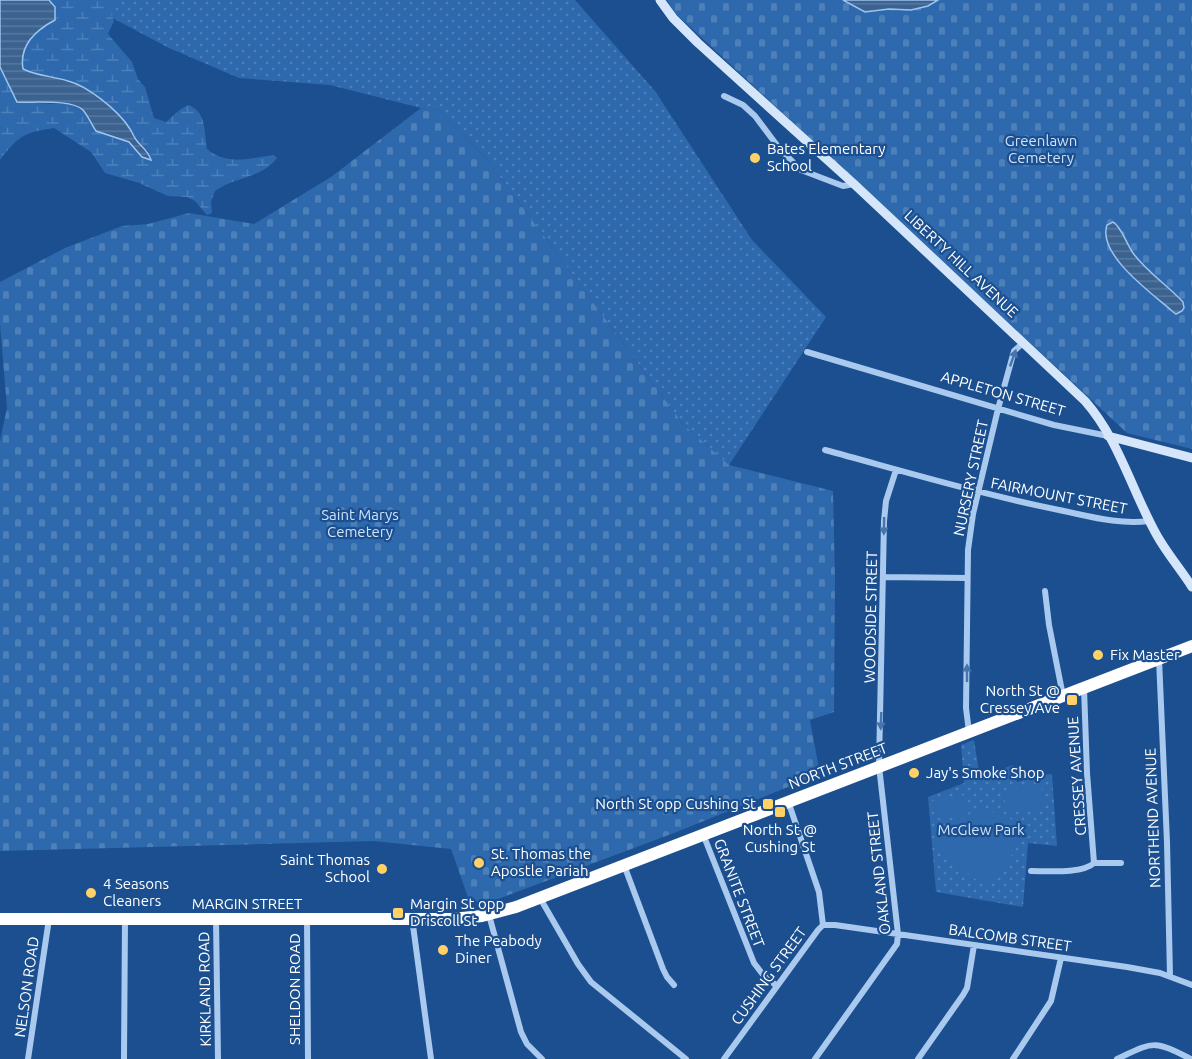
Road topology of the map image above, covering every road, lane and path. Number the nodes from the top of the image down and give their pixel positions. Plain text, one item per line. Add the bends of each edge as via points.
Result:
1 (660, 0) edge
2 (724, 96) dead end
3 (854, 184) junction
4 (1023, 342) junction
5 (807, 352) dead end
6 (998, 409) junction
7 (1108, 436) junction
8 (825, 450) dead end
9 (1192, 458) edge
10 (896, 470) junction
11 (979, 493) junction
12 (1149, 521) junction
13 (884, 577) junction
14 (968, 578) junction
15 (1192, 587) edge
16 (1045, 591) dead end
17 (1192, 646) edge
18 (1159, 659) junction
19 (1084, 687) junction
20 (1063, 696) junction
21 (969, 732) junction
22 (879, 766) junction
23 (788, 801) junction
24 (703, 834) junction
25 (1094, 863) junction
26 (1120, 863) dead end
27 (624, 864) junction
28 (1031, 871) dead end
29 (540, 897) junction
30 (491, 914) junction
31 (412, 918) junction
32 (0, 919) edge
33 (49, 919) junction
34 (125, 919) junction
35 (216, 919) junction
36 (307, 919) junction
37 (823, 925) junction
38 (898, 934) junction
39 (974, 945) junction
40 (1061, 957) junction
41 (1170, 976) junction
42 (674, 985) dead end
43 (1192, 985) edge
44 (777, 986) junction
45 (28, 1059) edge
46 (124, 1059) edge
47 (218, 1059) edge
48 (308, 1059) edge
49 (431, 1059) edge
50 (542, 1059) edge
51 (686, 1059) edge
52 (724, 1059) edge
53 (815, 1059) edge
54 (918, 1059) edge
55 (1013, 1059) edge
56 (1117, 1059) edge
57 (1191, 1059) edge

1 - 3 main road, LIBERTY HILL AVENUE via 698,43
2 - 3 street via 755,116 801,170 843,186
3 - 4 main road, LIBERTY HILL AVENUE
6 -> 4 street, NURSERY STREET via 1014,351
4 - 7 main road, LIBERTY HILL AVENUE via 1085,401
5 - 6 street, APPLETON STREET
6 - 7 street, APPLETON STREET
6 - 11 street, NURSERY STREET
7 - 9 main road, APPLETON STREET
7 - 12 main road, LIBERTY HILL AVENUE
8 - 10 street, FAIRMOUNT STREET
10 - 11 street, FAIRMOUNT STREET
10 -> 13 street, WOODSIDE STREET via 884,510
11 - 12 street, FAIRMOUNT STREET via 1124,523
11 - 14 street, NURSERY STREET via 970,525
12 - 15 main road, LIBERTY HILL AVENUE
13 - 14 street
13 -> 22 street, WOODSIDE STREET
21 -> 14 street, NURSERY STREET
16 - 20 street
17 - 18 highway, NORTH STREET
18 - 19 highway, NORTH STREET
18 - 41 street, NORTHEND AVENUE
19 - 20 highway, NORTH STREET
19 - 25 street, CRESSEY AVENUE
20 - 21 highway, NORTH STREET
21 - 22 highway, NORTH STREET
22 - 23 highway, NORTH STREET
22 - 38 street, OAKLAND STREET
23 - 24 highway, NORTH STREET
23 - 37 street, CUSHING STREET via 819,892
24 - 27 highway, NORTH STREET
24 - 44 street, GRANITE STREET via 753,963
25 - 26 street
25 - 28 street via 1090,868 1075,870
27 - 29 highway, NORTH STREET
27 - 42 street via 663,969
29 - 30 highway, NORTH STREET
29 - 51 street via 591,982
30 - 31 highway, MARGIN STREET via 453,919
30 - 50 street via 521,1032
31 - 36 highway, MARGIN STREET
31 - 49 street
32 - 33 highway, MARGIN STREET
33 - 34 highway, MARGIN STREET
33 - 45 street, NELSON ROAD
34 - 35 highway, MARGIN STREET
34 - 46 street
35 - 36 highway, MARGIN STREET
35 - 47 street, KIRKLAND ROAD
36 - 48 street, SHELDON ROAD
37 - 38 street, BALCOMB STREET
37 - 44 street, CUSHING STREET
38 - 39 street, BALCOMB STREET
38 - 53 street, OAKLAND STREET via 893,951
39 - 40 street, BALCOMB STREET
39 - 54 street via 967,988
40 - 41 street, BALCOMB STREET
40 - 55 street via 1052,1001
41 - 43 street, BALCOMB STREET
44 - 52 street, CUSHING STREET
56 - 57 street via 1150,1044

